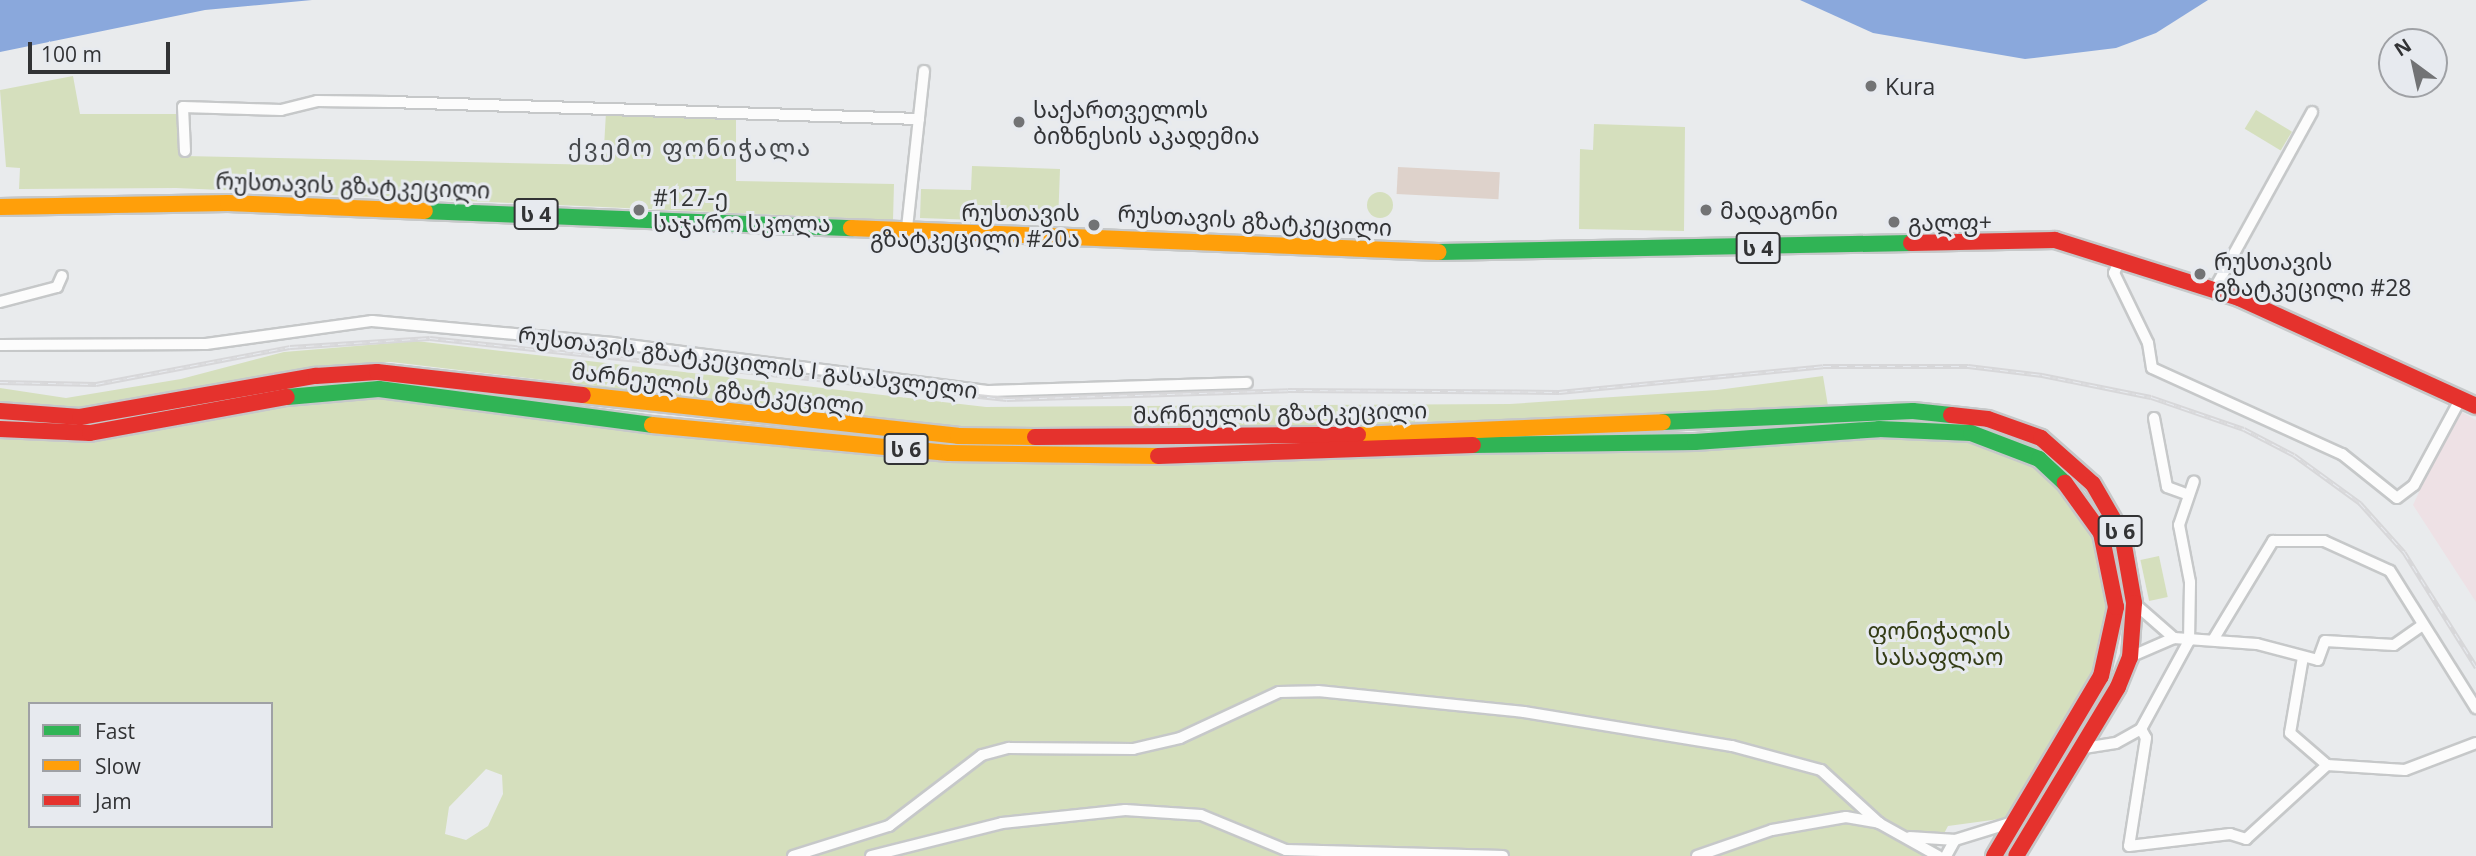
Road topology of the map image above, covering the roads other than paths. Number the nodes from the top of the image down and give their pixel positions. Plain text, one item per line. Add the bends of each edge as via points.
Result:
1 (924, 71) dead end
2 (2312, 112) dead end
3 (919, 119) junction
4 (186, 151) dead end
5 (8, 206) edge
6 (0, 217) edge
7 (907, 228) junction
8 (2121, 257) junction
9 (61, 276) dead end
10 (2215, 288) junction
11 (0, 302) edge
12 (0, 345) edge
13 (1247, 383) dead end
14 (2461, 398) junction
15 (2476, 406) edge
16 (0, 411) edge
17 (2154, 418) dead end
18 (1693, 423) junction
19 (1717, 423) junction
20 (0, 429) edge
21 (1718, 441) junction
22 (1695, 442) junction
23 (2194, 481) dead end
24 (2189, 495) junction
25 (2134, 603) junction
26 (2421, 626) junction
27 (2174, 638) junction
28 (2213, 640) junction
29 (2189, 641) junction
30 (2130, 657) junction
31 (2303, 657) junction
32 (2476, 708) edge
33 (2141, 729) junction
34 (2476, 743) edge
35 (2084, 748) junction
36 (2327, 765) junction
37 (2014, 821) junction
38 (1879, 823) junction
39 (1910, 837) junction
40 (1955, 840) junction
41 (2016, 854) edge
42 (793, 856) edge
43 (872, 856) edge
44 (1503, 856) edge
45 (1697, 856) edge
46 (1938, 856) edge
47 (1946, 856) edge
48 (1994, 856) edge

1 - 3 street
2 - 10 street
3 - 4 street via 317,101 281,110 183,107
3 - 7 street
5 - 6 street
5 - 7 highway, რუსთავის გზატკეცილი / ს 4 via 207,202
7 - 8 highway, რუსთავის გზატკეცილი / ს 4 via 1509,253 2055,240
8 - 10 highway, რუსთავის გზატკეცილი / ს 4
8 - 14 street via 2114,273 2148,344 2152,368 2342,454 2397,498 2414,485
9 - 11 street via 57,287
10 - 14 highway, რუსთავის გზატკეცილი / ს 4
12 - 13 street, რუსთავის გზატკეცილის I გასასვლელი via 206,344 372,321 688,351 986,391
14 - 15 highway, რუსთავის გზატკეცილი / ს 4
16 - 18 highway, მარნეულის გზატკეცილი / ს 6 via 80,417 304,377 377,372 958,436 1219,441
17 - 24 street via 2167,487
18 - 19 highway, მარნეულის გზატკეცილი / ს 6
18 - 22 highway
19 - 21 highway
19 - 25 highway, მარნეულის გზატკეცილი / ს 6 via 1913,411 2026,430 2060,451 2103,498 2122,534
20 - 22 highway, მარნეულის გზატკეცილი / ს 6 via 90,433 288,397 379,389 708,432 950,453 1217,457 1312,449
21 - 22 highway, მარნეულის გზატკეცილი / ს 6
21 - 37 highway, მარნეულის გზატკეცილი / ს 6 via 1945,430 2022,450 2074,494 2101,533 2112,567 2116,607 2110,654
23 - 24 street
24 - 29 street via 2179,525 2190,582
25 - 27 street
25 - 30 highway, მარნეულის გზატკეცილი / ს 6
26 - 28 street via 2406,589 2371,557 2287,536 2273,541 2258,558
26 - 31 street via 2393,645 2325,641 2318,660
26 - 32 street via 2436,635
27 - 29 street
27 - 30 street
28 - 29 street
28 - 31 street
29 - 33 street
30 - 35 highway, მარნეულის გზატკეცილი / ს 6
31 - 36 street via 2290,733
33 - 35 street via 2116,743
33 - 36 street via 2146,738 2129,846 2230,834 2246,839
34 - 36 street via 2405,770
35 - 41 highway, მარნეულის გზატკეცილი / ს 6
37 - 40 street via 1997,831
37 - 48 highway, მარნეულის გზატკეცილი / ს 6
38 - 39 street
38 - 42 street via 1821,769 1732,746 1524,712 1318,691 1279,692 1181,738 1133,749 1009,748 982,755 928,803 889,826
38 - 45 street via 1846,817 1772,830
39 - 40 street
39 - 46 street
40 - 47 street
43 - 44 street via 1002,823 1125,810 1201,815 1286,850

